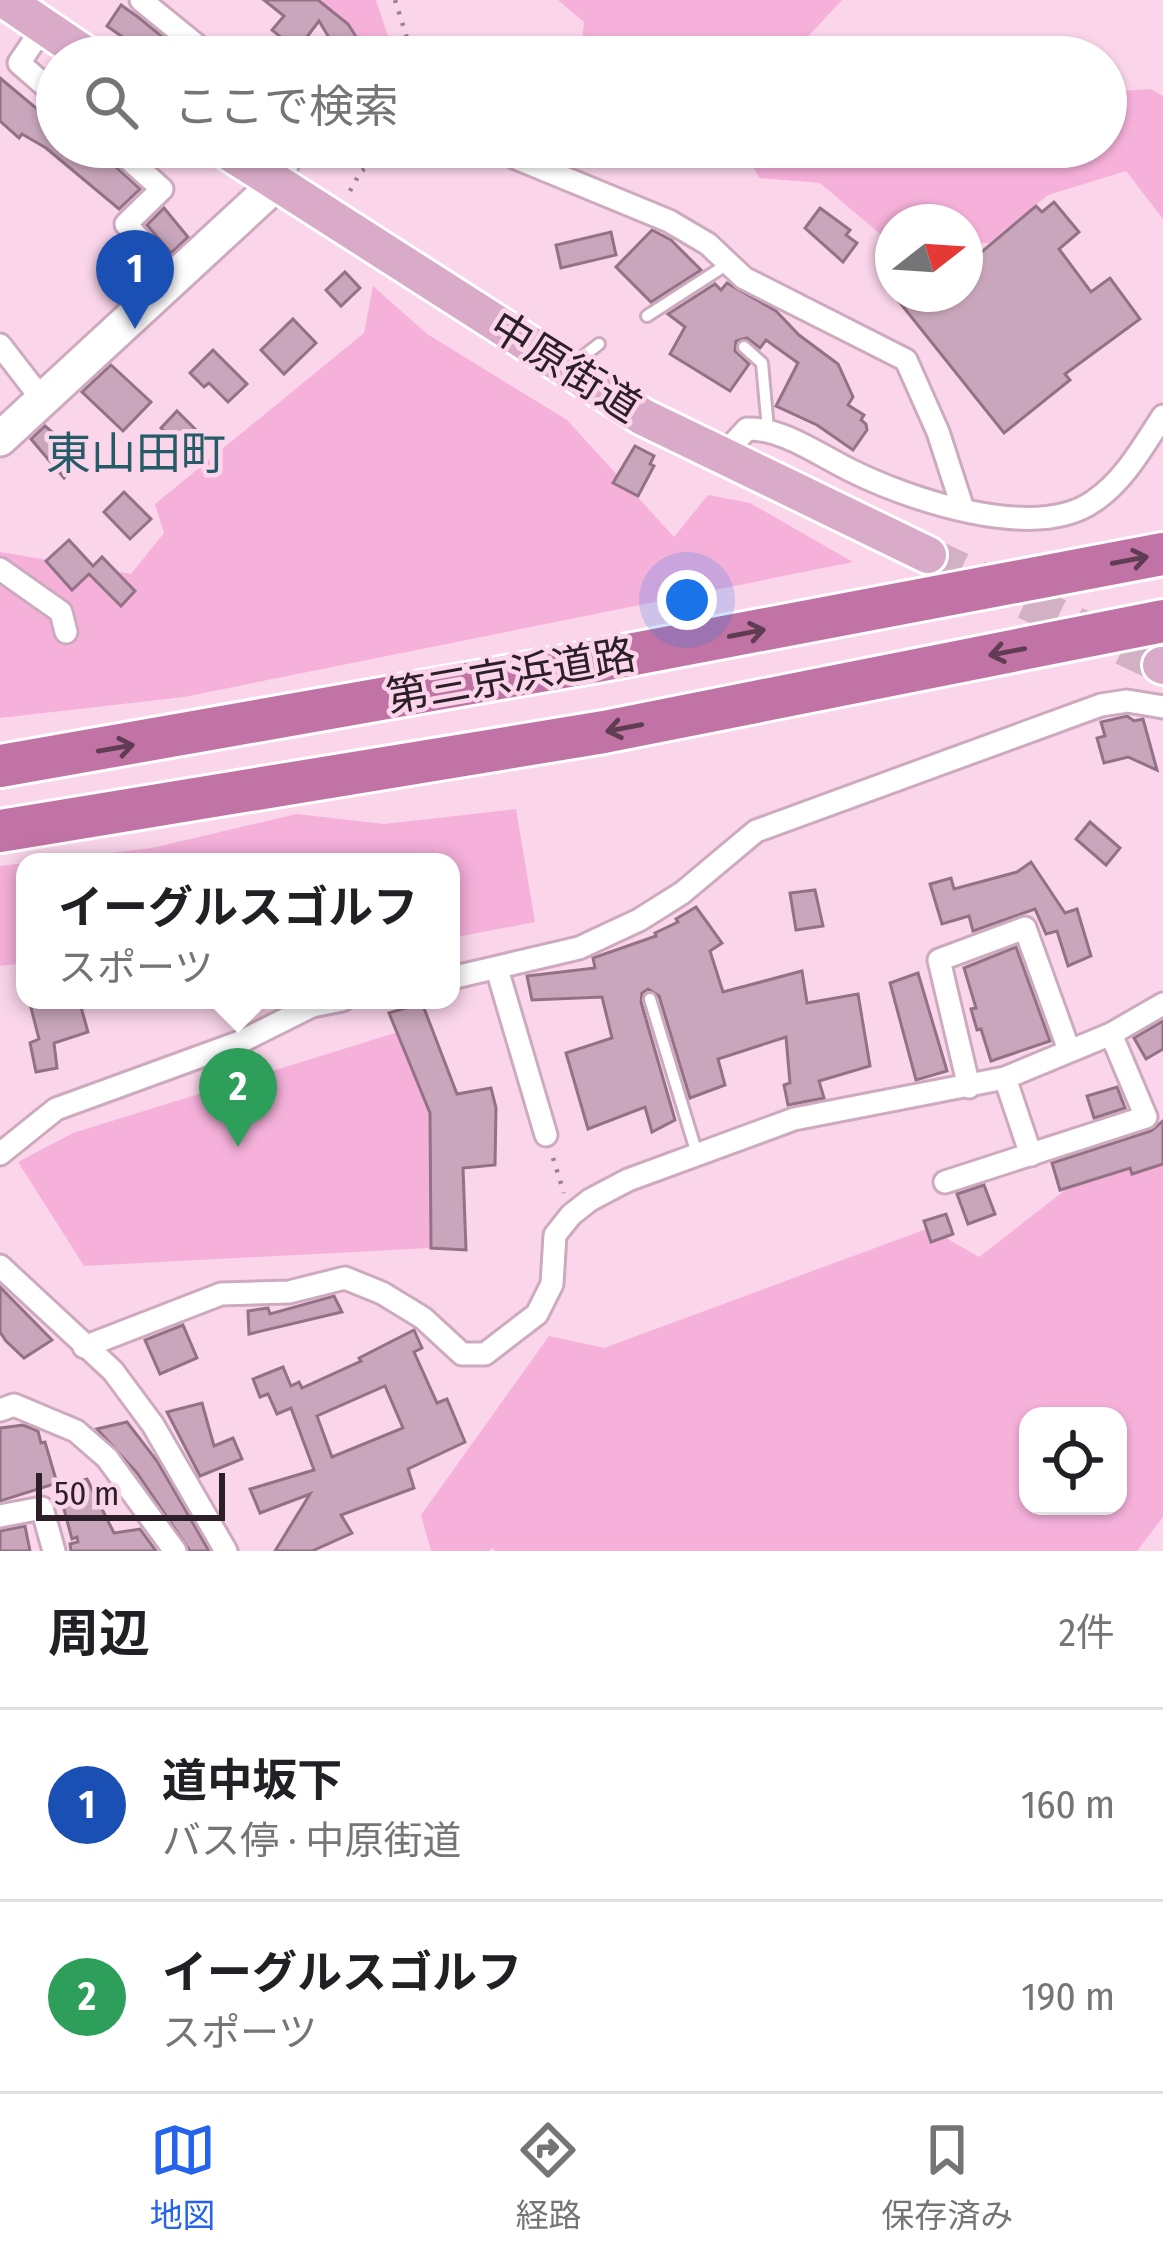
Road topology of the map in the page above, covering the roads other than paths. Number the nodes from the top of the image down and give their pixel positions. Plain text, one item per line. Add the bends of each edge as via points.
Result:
1 (4, 0) edge
2 (150, 2) edge
3 (44, 26) junction
4 (37, 36) edge
5 (59, 36) edge
6 (188, 36) edge
7 (36, 38) edge
8 (36, 78) edge
9 (138, 168) edge
10 (252, 168) edge
11 (285, 168) edge
12 (540, 168) edge
13 (276, 184) junction
14 (728, 263) junction
15 (172, 277) junction
16 (647, 316) dead end
17 (598, 344) dead end
18 (0, 346) edge
19 (744, 346) dead end
20 (566, 370) junction
21 (41, 398) junction
22 (1163, 416) edge
23 (768, 429) junction
24 (0, 440) edge
25 (722, 456) junction
26 (963, 509) junction
27 (1163, 554) edge
28 (928, 555) tunnel mouth
29 (0, 569) edge
30 (1163, 621) edge
31 (65, 632) dead end
32 (1163, 707) edge
33 (0, 766) edge
34 (0, 831) edge
35 (497, 969) junction
36 (460, 976) edge
37 (650, 999) dead end
38 (1163, 1004) edge
39 (306, 1009) edge
40 (1111, 1034) junction
41 (1069, 1050) junction
42 (1005, 1078) junction
43 (970, 1087) junction
44 (546, 1135) road end
45 (0, 1154) edge
46 (697, 1154) junction
47 (1031, 1155) junction
48 (945, 1182) dead end
49 (0, 1266) edge
50 (84, 1347) junction
51 (0, 1410) edge
52 (0, 1516) edge
53 (54, 1551) edge
54 (175, 1551) edge
55 (226, 1551) edge

1 - 3 main road
2 - 6 street
3 - 4 street
3 - 5 main road
7 - 8 street via 19,63
9 - 15 street via 162,189 127,224
10 - 13 main road, 中原街道
11 - 13 street
12 - 14 street via 669,221
13 - 15 street
13 - 20 main road, 中原街道
14 - 16 lane
14 - 26 street via 906,360
15 - 21 street
17 - 20 lane
18 - 21 street
19 - 23 lane via 761,363
20 - 25 main road, 中原街道
21 - 24 street
22 - 26 street via 1121,479 1091,504 1060,517 996,519
23 - 25 street via 747,429
23 - 26 street via 869,480
25 - 28 main road, 中原街道
33 -> 27 highway, 第三京浜道路
29 - 31 street via 61,612
30 -> 34 highway, 第三京浜道路 via 604,732
32 - 35 street via 1102,705 756,831 639,920
35 - 36 street
35 - 44 street
37 - 46 lane
38 - 40 street
39 - 45 street via 240,1042 56,1109
40 - 41 street
40 - 47 street via 1146,1117
41 - 42 street
41 - 43 street via 1025,928 939,960
42 - 43 street
42 - 47 street
43 - 46 street via 794,1119
46 - 50 street via 628,1180 571,1215 555,1235 552,1284 537,1314 485,1354 461,1354 423,1318 346,1278 289,1292 221,1294
47 - 48 street
49 - 50 street
50 - 55 street via 153,1425
51 - 54 street via 14,1405 76,1431 107,1458
52 - 53 street via 42,1508

